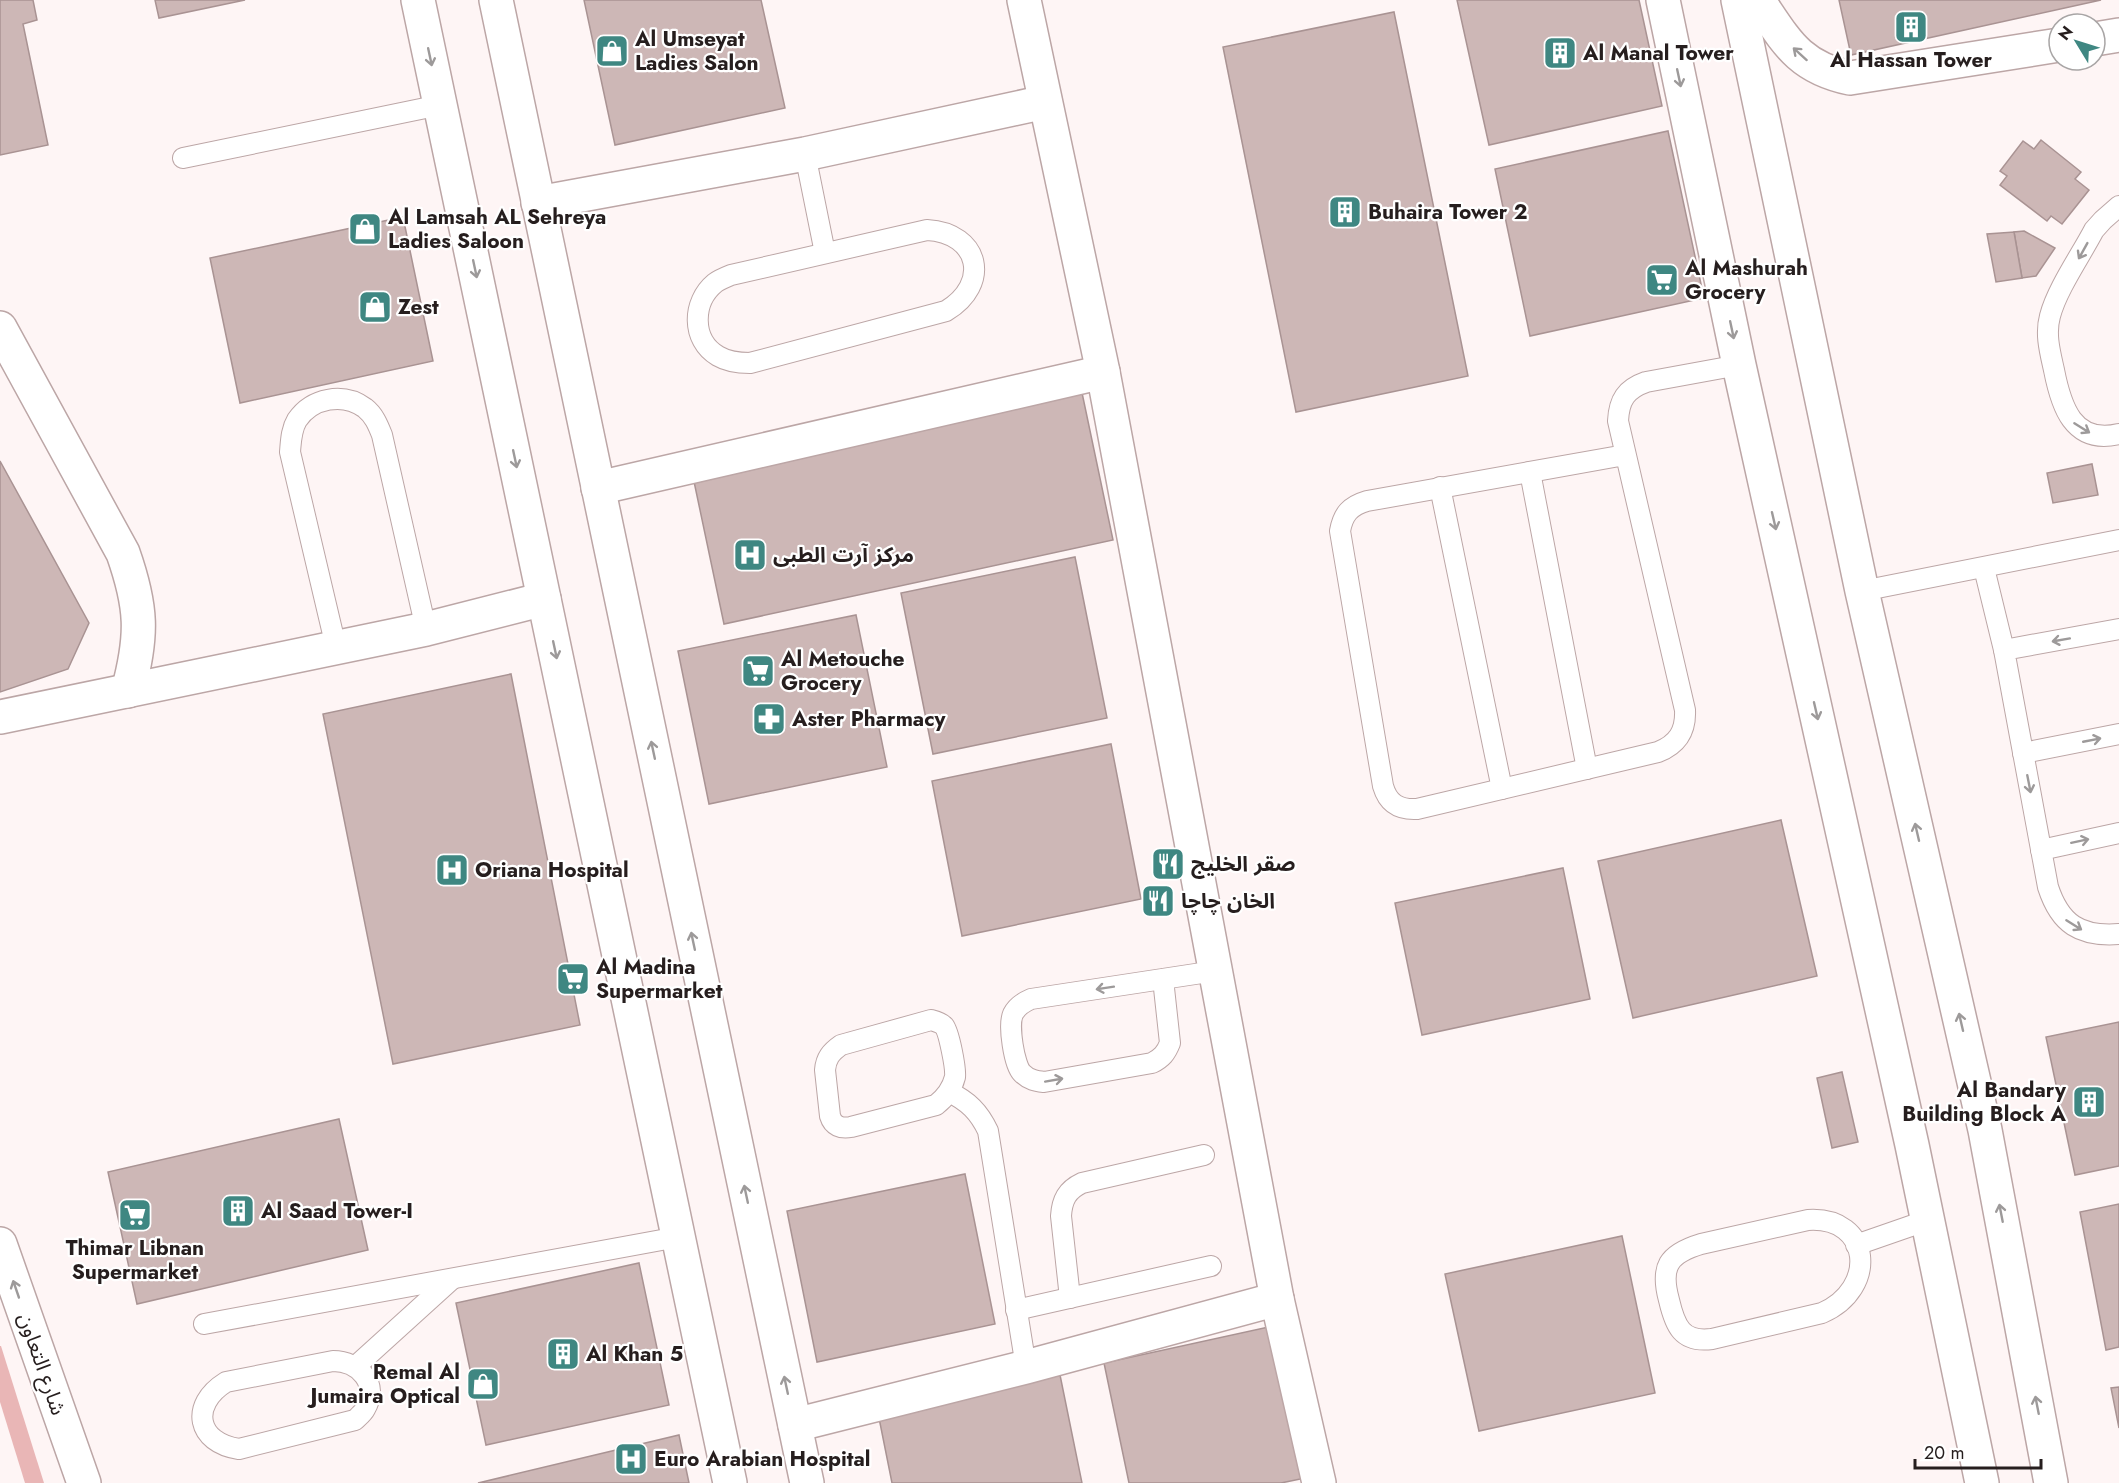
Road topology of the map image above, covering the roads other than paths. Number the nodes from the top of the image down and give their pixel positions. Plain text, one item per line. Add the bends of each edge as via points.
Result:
1 (418, 0) edge
2 (496, 0) edge
3 (1024, 0) edge
4 (1663, 0) edge
5 (1738, 0) edge
6 (1758, 0) edge
7 (2047, 47) edge
8 (1045, 102) junction
9 (441, 105) junction
10 (805, 154) junction
11 (183, 158) dead end
12 (538, 203) junction
13 (2119, 206) edge
14 (825, 253) junction
15 (0, 327) edge
16 (1739, 365) junction
17 (1102, 372) junction
18 (2119, 434) edge
19 (1625, 455) junction
20 (1530, 472) junction
21 (1440, 487) junction
22 (598, 488) junction
23 (2119, 540) edge
24 (1984, 568) junction
25 (1862, 591) junction
26 (544, 599) junction
27 (426, 629) junction
28 (2119, 629) edge
29 (336, 647) junction
30 (2004, 650) junction
31 (128, 691) junction
32 (0, 717) edge
33 (2119, 734) edge
34 (2023, 753) junction
35 (1587, 769) junction
36 (1502, 789) junction
37 (2119, 833) edge
38 (2041, 850) junction
39 (2119, 934) edge
40 (1215, 970) junction
41 (1163, 979) junction
42 (949, 1092) junction
43 (1204, 1155) dead end
44 (1928, 1220) junction
45 (678, 1237) junction
46 (0, 1244) edge
47 (1856, 1245) junction
48 (1211, 1266) dead end
49 (453, 1278) junction
50 (1070, 1298) junction
51 (1277, 1299) junction
52 (1016, 1310) junction
53 (204, 1324) dead end
54 (356, 1366) junction
55 (1026, 1367) junction
56 (795, 1425) junction
57 (84, 1483) edge
58 (729, 1483) edge
59 (807, 1483) edge
60 (1319, 1483) edge
61 (1982, 1483) edge
62 (2051, 1483) edge

1 -> 9 street
2 - 12 street
3 - 8 street
4 -> 16 street
5 - 25 street
7 -> 6 street via 1850,78 1821,70 1796,53
8 - 10 street
8 - 17 street
9 - 11 lane
9 -> 26 street
10 - 12 street
10 - 14 lane
12 - 22 street
13 -> 18 lane via 2094,230 2053,305 2047,332 2059,395 2072,421 2098,436
14 - 14 lane via 716,282 704,295 698,311 698,328 705,344 717,356 733,363 750,363 946,311 969,292 974,277 974,262 967,248 957,237 942,231 927,230
15 - 31 street via 123,553 135,586 139,621 137,657
16 - 19 lane via 1646,381 1628,391 1621,400 1618,421
16 -> 44 street
17 - 22 street
17 - 40 street
19 - 20 lane
19 - 35 lane via 1686,720 1678,740 1669,747
20 - 21 lane
20 - 35 lane
21 - 36 lane
21 - 36 lane via 1357,504 1342,520 1340,531 1383,786 1390,801 1406,810
56 -> 22 street
23 - 24 lane
24 - 25 lane
24 - 30 lane
62 -> 25 street via 1985,1130
26 - 27 street
26 -> 45 street
27 - 29 street
27 - 29 lane via 382,435 366,408 336,398 307,409 291,436 290,452
28 -> 30 lane
29 - 31 street
30 - 34 lane
31 - 32 street
34 -> 33 lane
34 -> 38 lane
35 - 36 lane
38 -> 37 lane
38 -> 39 lane via 2054,905 2064,919 2080,930 2098,935
40 - 41 lane
40 - 51 street
41 -> 41 lane via 1024,1002 1013,1014 1011,1023 1018,1068 1029,1078 1044,1082 1160,1059 1170,1043
42 - 42 lane via 955,1076 948,1035 945,1027 931,1020 841,1046 826,1062 830,1116 838,1127 936,1105
42 - 52 lane via 974,1108 988,1131
43 - 50 lane via 1072,1187 1060,1216
44 - 47 lane
44 - 61 street
45 - 49 lane
45 - 58 street
57 -> 46 street, شارع التعاون
47 - 47 lane via 1851,1235 1832,1221 1808,1220 1687,1248 1672,1260 1664,1278 1673,1319 1689,1337 1700,1341 1822,1313 1844,1300 1858,1278
48 - 50 lane
49 - 53 lane
49 - 54 lane
50 - 52 lane
51 - 55 street
51 - 60 street
52 - 55 lane
54 - 54 lane via 333,1361 226,1382 205,1401 202,1415 206,1429 214,1440 239,1449 356,1420 366,1408 370,1393 366,1377
55 - 56 street
56 - 59 street

